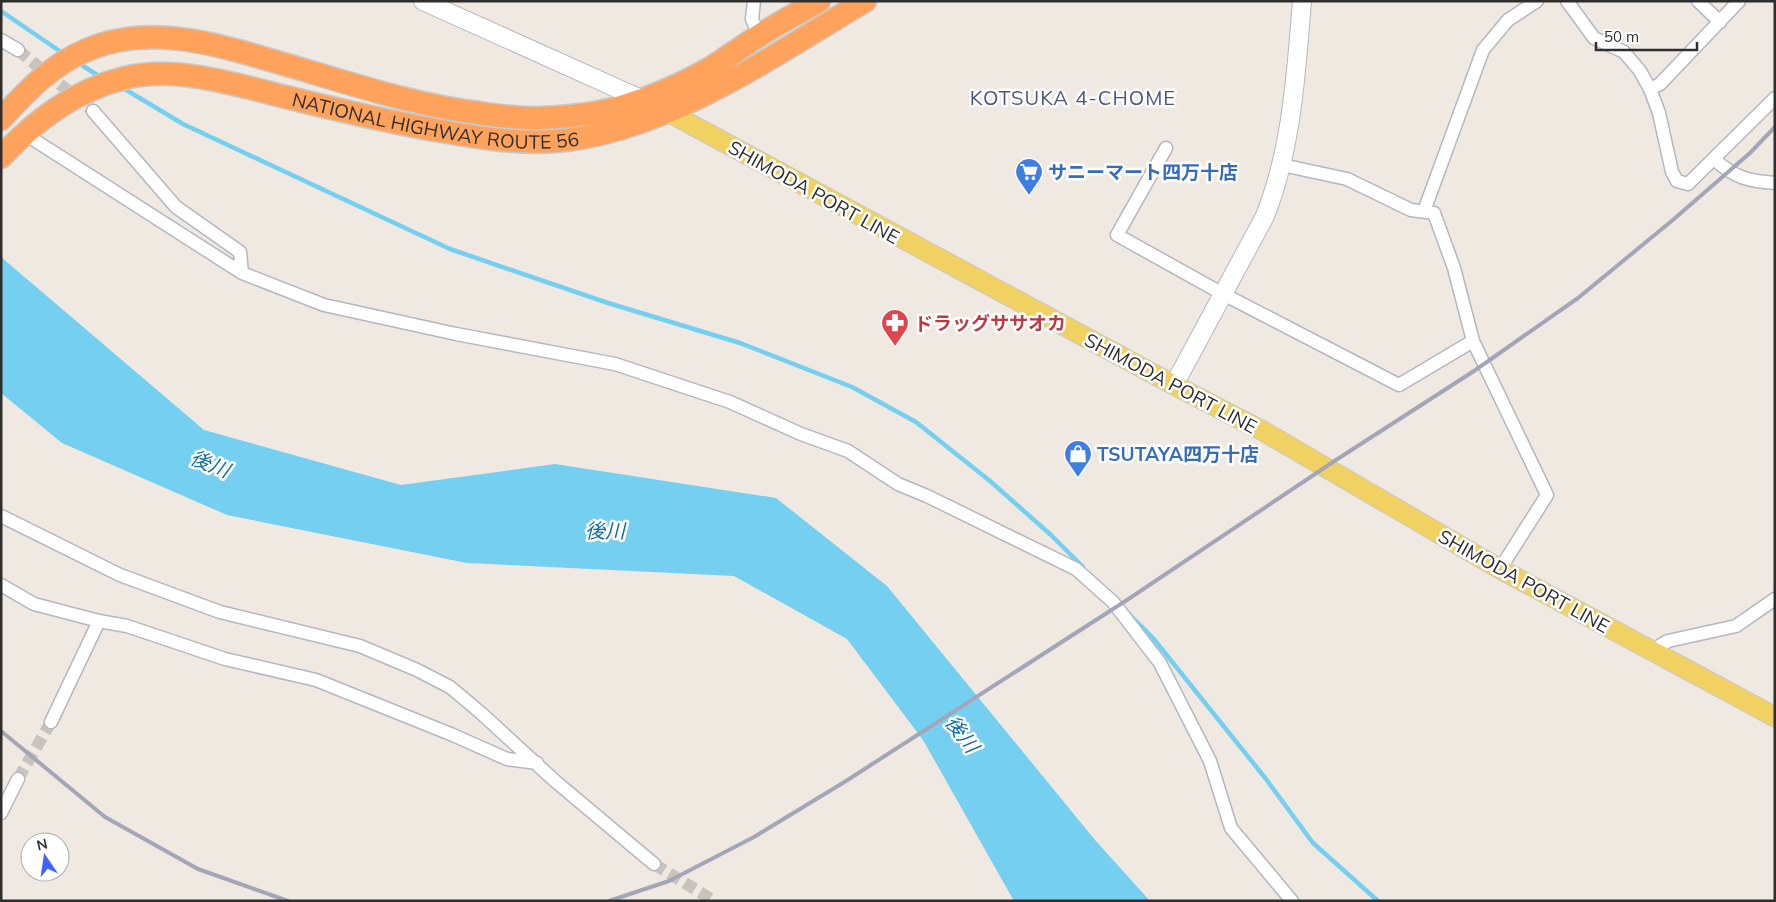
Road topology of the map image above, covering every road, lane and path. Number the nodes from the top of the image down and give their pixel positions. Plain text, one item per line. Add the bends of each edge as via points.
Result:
1 (422, 1) edge
2 (754, 1) edge
3 (819, 1) edge
4 (865, 1) edge
5 (1302, 1) edge
6 (1537, 1) edge
7 (1567, 1) edge
8 (1698, 1) edge
9 (1739, 1) edge
10 (1720, 22) junction
11 (759, 36) junction
12 (1, 40) edge
13 (18, 50) tunnel mouth
14 (1650, 89) junction
15 (1775, 98) edge
16 (642, 100) junction
17 (93, 111) tunnel mouth
18 (667, 111) junction
19 (2, 117) edge
20 (14, 144) edge
21 (1166, 148) dead end
22 (1714, 159) junction
23 (1282, 164) junction
24 (1775, 183) edge
25 (1424, 211) junction
26 (242, 273) junction
27 (1223, 294) junction
28 (1472, 341) junction
29 (1174, 385) junction
30 (1, 516) edge
31 (1500, 568) junction
32 (1, 585) edge
33 (1775, 599) edge
34 (99, 621) junction
35 (1651, 651) junction
36 (1775, 716) edge
37 (51, 722) tunnel mouth
38 (537, 763) junction
39 (18, 779) tunnel mouth
40 (1, 812) edge
41 (654, 864) tunnel mouth
42 (1292, 901) edge

1 - 16 street
2 - 11 street via 752,19
3 - 11 highway, NATIONAL HIGHWAY ROUTE 56
4 - 18 highway, NATIONAL HIGHWAY ROUTE 56 via 720,86
5 - 23 street via 1294,98
6 - 25 street via 1508,20 1483,50
7 - 14 street via 1594,38 1624,52
8 - 10 street
9 - 10 street
10 - 14 street via 1660,84
11 - 16 highway, NATIONAL HIGHWAY ROUTE 56 via 710,68
12 - 13 street
14 - 22 street via 1677,181 1688,184
15 - 22 street
16 - 18 main road, SHIMODA PORT LINE
16 - 19 highway, NATIONAL HIGHWAY ROUTE 56 via 562,117 511,118 414,102 229,48 147,36 86,50 58,65 36,82
17 - 26 street via 176,207 240,252
18 - 20 highway, NATIONAL HIGHWAY ROUTE 56 via 604,133 557,141 494,140 378,120 206,78 165,74 127,77 91,89 46,115
18 - 29 main road, SHIMODA PORT LINE
20 - 26 street
21 - 27 street via 1117,235
22 - 24 street via 1737,176
23 - 25 street via 1347,179 1411,210
23 - 27 street via 1265,216
25 - 28 street via 1434,213 1444,240
26 - 42 street via 324,305 615,364 730,402 848,451 898,484 1076,569 1114,602 1160,663 1210,761 1231,828
27 - 28 street via 1399,385
27 - 29 street
28 - 31 street via 1547,495
29 - 31 main road, SHIMODA PORT LINE via 1264,431
30 - 38 street via 120,575 220,612 360,646 417,670 450,687
31 - 35 main road, SHIMODA PORT LINE
32 - 34 street via 34,604
33 - 35 street via 1736,626 1668,641
34 - 37 street
34 - 38 street via 127,626 225,659 316,680 506,759
35 - 36 main road, SHIMODA PORT LINE
38 - 41 street
39 - 40 street

